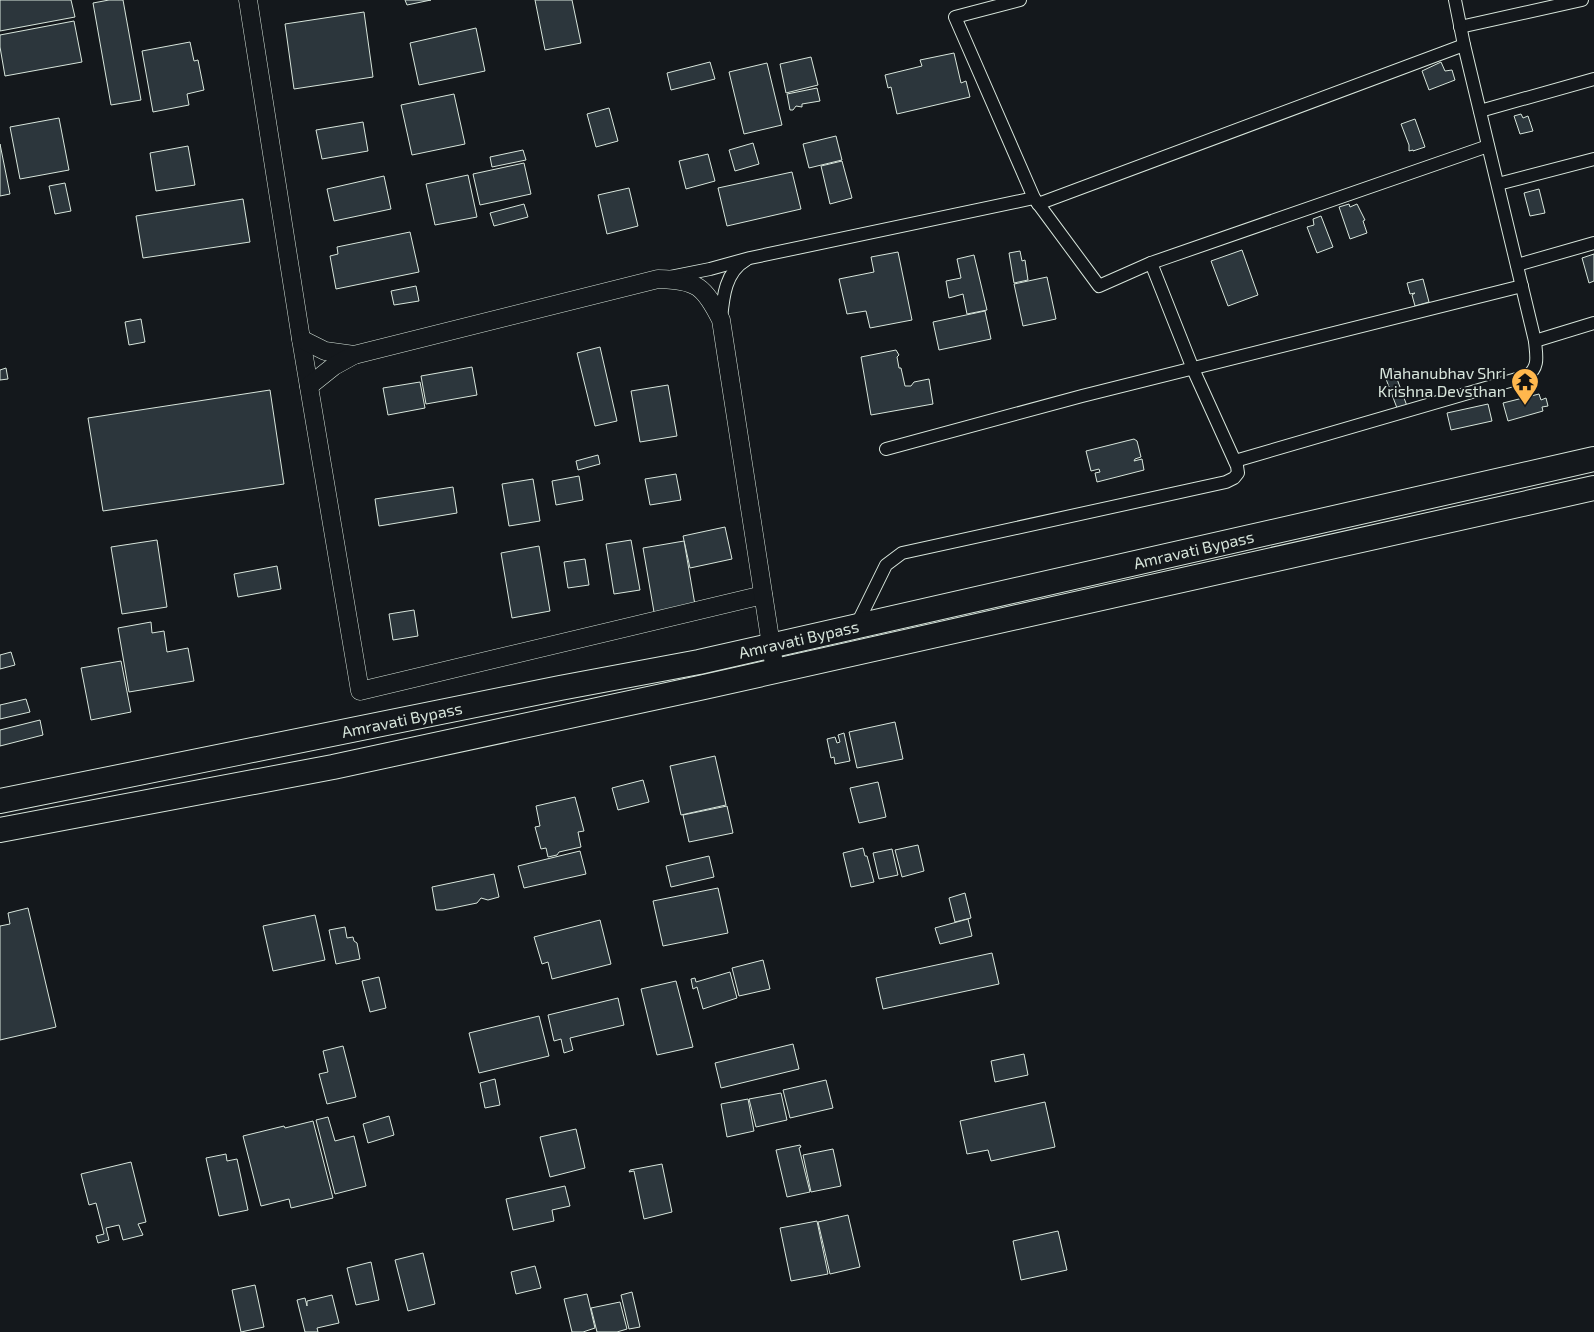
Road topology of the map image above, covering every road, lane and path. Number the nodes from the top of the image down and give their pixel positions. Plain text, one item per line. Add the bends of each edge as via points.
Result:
1 (248, 0) edge
2 (1020, 0) edge
3 (1455, 0) edge
4 (1582, 0) edge
5 (1460, 28) junction
6 (1464, 45) junction
7 (1594, 79) edge
8 (1480, 111) junction
9 (1488, 146) junction
10 (1594, 159) edge
11 (1498, 184) junction
12 (1036, 201) junction
13 (1594, 244) edge
14 (750, 258) junction
15 (1151, 263) junction
16 (1517, 265) junction
17 (658, 279) junction
18 (1522, 286) junction
19 (721, 320) junction
20 (1594, 323) edge
21 (301, 339) junction
22 (1535, 341) junction
23 (354, 355) junction
24 (1193, 369) junction
25 (309, 386) junction
26 (886, 449) dead end
27 (1594, 459) edge
28 (1235, 461) junction
29 (1594, 488) edge
30 (763, 595) junction
31 (856, 627) junction
32 (770, 646) junction
33 (775, 672) junction
34 (0, 801) edge
35 (0, 830) edge

1 - 21 street
2 - 12 street via 955,17
3 - 5 street
4 - 5 street
5 - 6 street
6 - 8 street
6 - 12 street
7 - 8 street
8 - 9 street
9 - 11 street
9 - 15 street
10 - 11 street
11 - 16 street
12 - 14 street
12 - 15 street via 1099,286
13 - 16 street
14 - 17 street
14 - 19 street via 740,263 731,275 723,296
15 - 24 street
16 - 18 street
17 - 19 street via 697,285 710,299
17 - 23 street
18 - 22 street
18 - 24 street
19 - 30 street
20 - 22 street
21 - 23 street via 324,351
21 - 25 street
22 - 28 street via 1536,366 1527,376
23 - 25 street
24 - 26 street
24 - 28 street
25 - 30 street via 360,691
27 - 31 highway, Amravati Bypass
28 - 31 street via 1238,473 1226,482 902,553 886,565
29 - 33 highway, Amravati Bypass
30 - 32 street
31 - 32 highway, Amravati Bypass
32 - 33 street
32 - 34 highway, Amravati Bypass
33 - 35 highway, Amravati Bypass via 333,767

